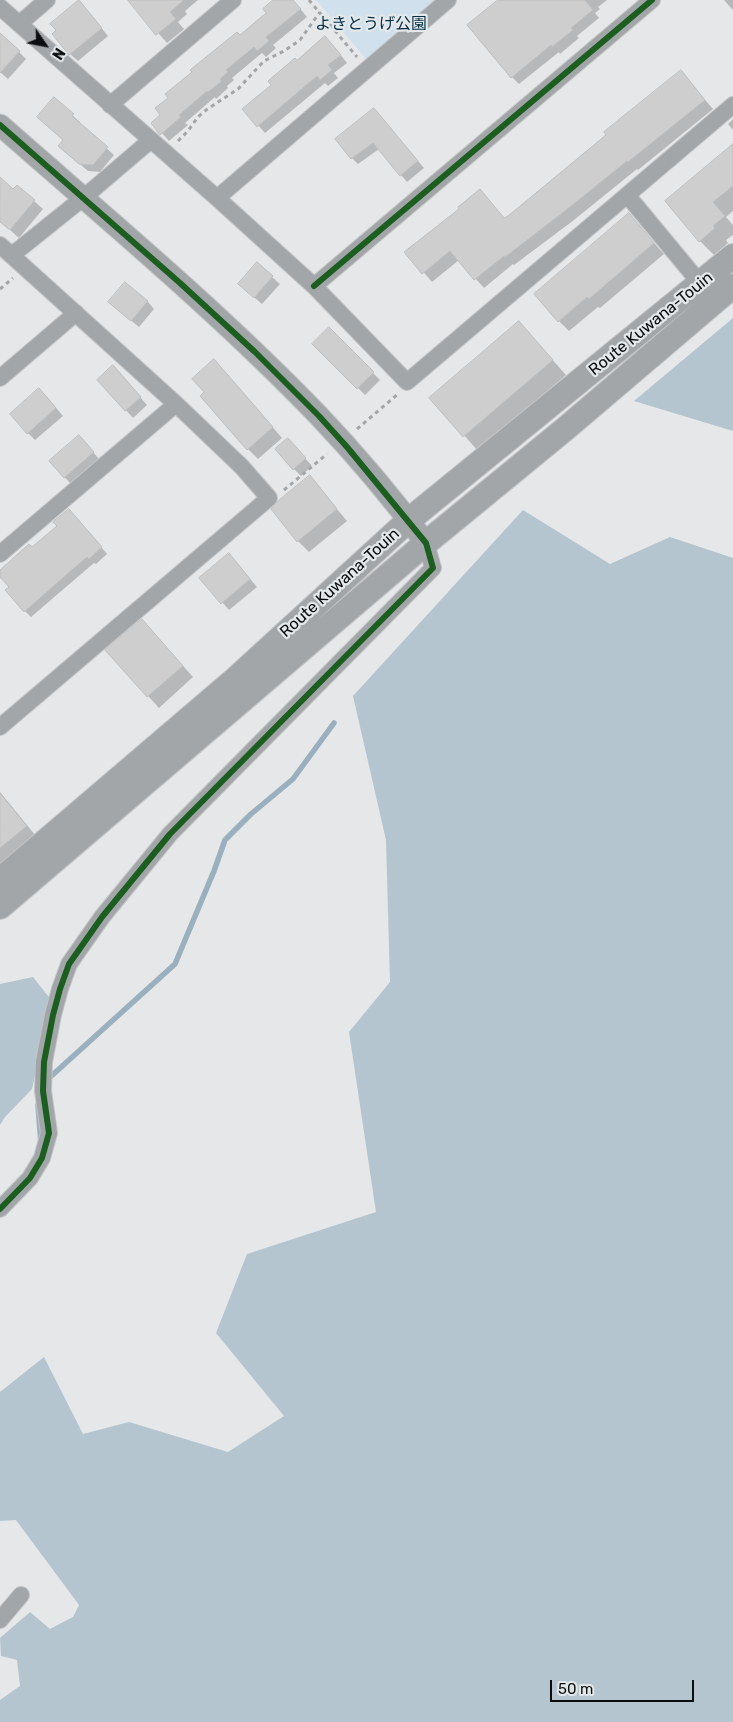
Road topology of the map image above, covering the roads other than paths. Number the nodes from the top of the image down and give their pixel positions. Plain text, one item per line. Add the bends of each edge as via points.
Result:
1 (47, 0) edge
2 (233, 0) edge
3 (448, 0) edge
4 (652, 0) edge
5 (0, 7) edge
6 (19, 24) junction
7 (110, 105) junction
8 (733, 105) edge
9 (0, 125) edge
10 (150, 140) junction
11 (627, 195) junction
12 (83, 198) junction
13 (217, 198) junction
14 (6, 250) edge
15 (733, 256) edge
16 (700, 284) junction
17 (314, 286) junction
18 (733, 286) edge
19 (76, 313) junction
20 (0, 378) edge
21 (176, 404) junction
22 (565, 429) junction
23 (408, 520) junction
24 (426, 543) junction
25 (0, 554) edge
26 (232, 682) junction
27 (0, 727) edge
28 (0, 880) edge
29 (0, 907) edge
30 (0, 1210) edge
31 (21, 1595) dead end
32 (0, 1620) edge

1 - 6 street
2 - 7 street
3 - 13 street
4 - 17 street
5 - 6 street
6 - 7 street
7 - 10 street
8 - 11 street
9 - 12 street
10 - 12 street
10 - 13 street
11 - 16 street
11 - 17 street via 407,382
12 - 14 street
12 - 23 street via 262,359 342,441
13 - 17 street
14 - 19 street
15 - 16 main road, Route Kuwana-Touin
16 - 23 main road, Route Kuwana-Touin
18 - 22 main road, Route Kuwana-Touin
19 - 20 street
19 - 21 street
21 - 25 street
21 - 27 street via 242,467 269,498
22 - 23 main road via 538,439 434,527 418,530
22 - 24 main road, Route Kuwana-Touin
23 - 24 street
23 - 26 main road, Route Kuwana-Touin
24 - 26 main road via 407,541 401,544 275,654
24 - 29 main road, Route Kuwana-Touin
24 - 30 street via 434,568 170,834 102,916 69,964 53,1015 44,1062 43,1090 49,1133 42,1158 30,1178
26 - 28 main road, Route Kuwana-Touin
31 - 32 street

